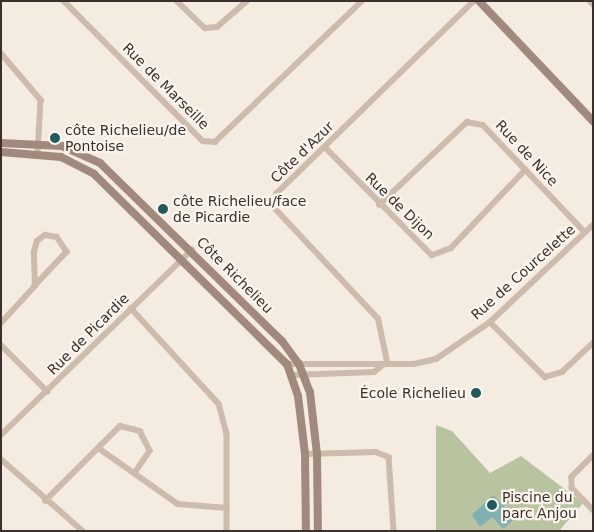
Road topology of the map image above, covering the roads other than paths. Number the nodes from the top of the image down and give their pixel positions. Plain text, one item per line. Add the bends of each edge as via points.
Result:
1 (64, 1) edge
2 (176, 1) edge
3 (247, 1) edge
4 (362, 1) edge
5 (474, 1) edge
6 (479, 1) edge
7 (590, 1) edge
8 (593, 4) edge
9 (1, 53) edge
10 (593, 121) edge
11 (38, 143) junction
12 (1, 144) edge
13 (325, 147) junction
14 (1, 152) edge
15 (38, 153) junction
16 (525, 170) junction
17 (379, 206) junction
18 (593, 225) edge
19 (586, 232) junction
20 (192, 250) junction
21 (184, 258) junction
22 (35, 286) junction
23 (131, 308) junction
24 (490, 322) junction
25 (1, 323) edge
26 (593, 343) edge
27 (1, 344) edge
28 (387, 362) junction
29 (287, 364) junction
30 (299, 364) junction
31 (293, 375) junction
32 (304, 375) junction
33 (48, 392) junction
34 (1, 435) edge
35 (100, 448) junction
36 (305, 454) junction
37 (317, 454) junction
38 (593, 456) edge
39 (1, 459) edge
40 (135, 473) junction
41 (45, 501) junction
42 (227, 508) junction
43 (593, 510) edge
44 (83, 531) edge
45 (227, 531) edge
46 (306, 531) edge
47 (318, 531) edge
48 (394, 531) edge

1 - 4 street, Rue de Marseille via 203,140 215,142
2 - 3 street via 205,28 216,27
5 - 13 street, Côte d'Azur
6 - 10 street
7 - 8 street
9 - 11 street via 34,86 41,100
11 - 12 street, Côte Richelieu
11 - 15 street
11 - 20 street, Côte Richelieu via 62,146 100,163
13 - 17 street, Rue de Dijon
13 - 28 street, Côte d'Azur via 276,194 274,208 378,319
14 - 15 street, Côte Richelieu
15 - 21 street, Côte Richelieu via 61,157 94,174
16 - 17 street, Rue de Nice via 483,125 466,122
16 - 17 street, Rue de Dijon via 451,248 432,255
16 - 19 street, Rue de Nice
18 - 19 street, Rue de Courcelette
19 - 24 street, Rue de Courcelette
20 - 21 street, Rue de Picardie
20 - 30 street, Côte Richelieu
21 - 23 street, Rue de Picardie
21 - 29 street, Côte Richelieu
22 - 22 street via 64,260 67,252 57,237 45,235 37,242
22 - 25 street
23 - 33 street, Rue de Picardie
23 - 42 street via 219,404 227,433
24 - 26 street via 544,377 562,372
24 - 28 street, Rue de Courcelette via 436,359 414,364
27 - 33 street
28 - 30 street, Rue de Courcelette
28 - 32 street, Rue de Courcelette via 374,372
29 - 30 street, Rue de Courcelette
29 - 31 street, Côte Richelieu
30 - 32 street, Côte Richelieu
31 - 32 street, Rue de Courcelette
31 - 36 street, Côte Richelieu
32 - 37 street, Côte Richelieu
33 - 34 street, Rue de Picardie
35 - 40 street
35 - 40 street via 120,426 140,431 150,451
35 - 41 street
36 - 37 street
36 - 46 street, Côte Richelieu
37 - 47 street, Côte Richelieu
37 - 48 street via 376,452 389,457
38 - 43 street via 572,477 572,488
39 - 41 street
40 - 42 street via 178,504
41 - 44 street
42 - 45 street

